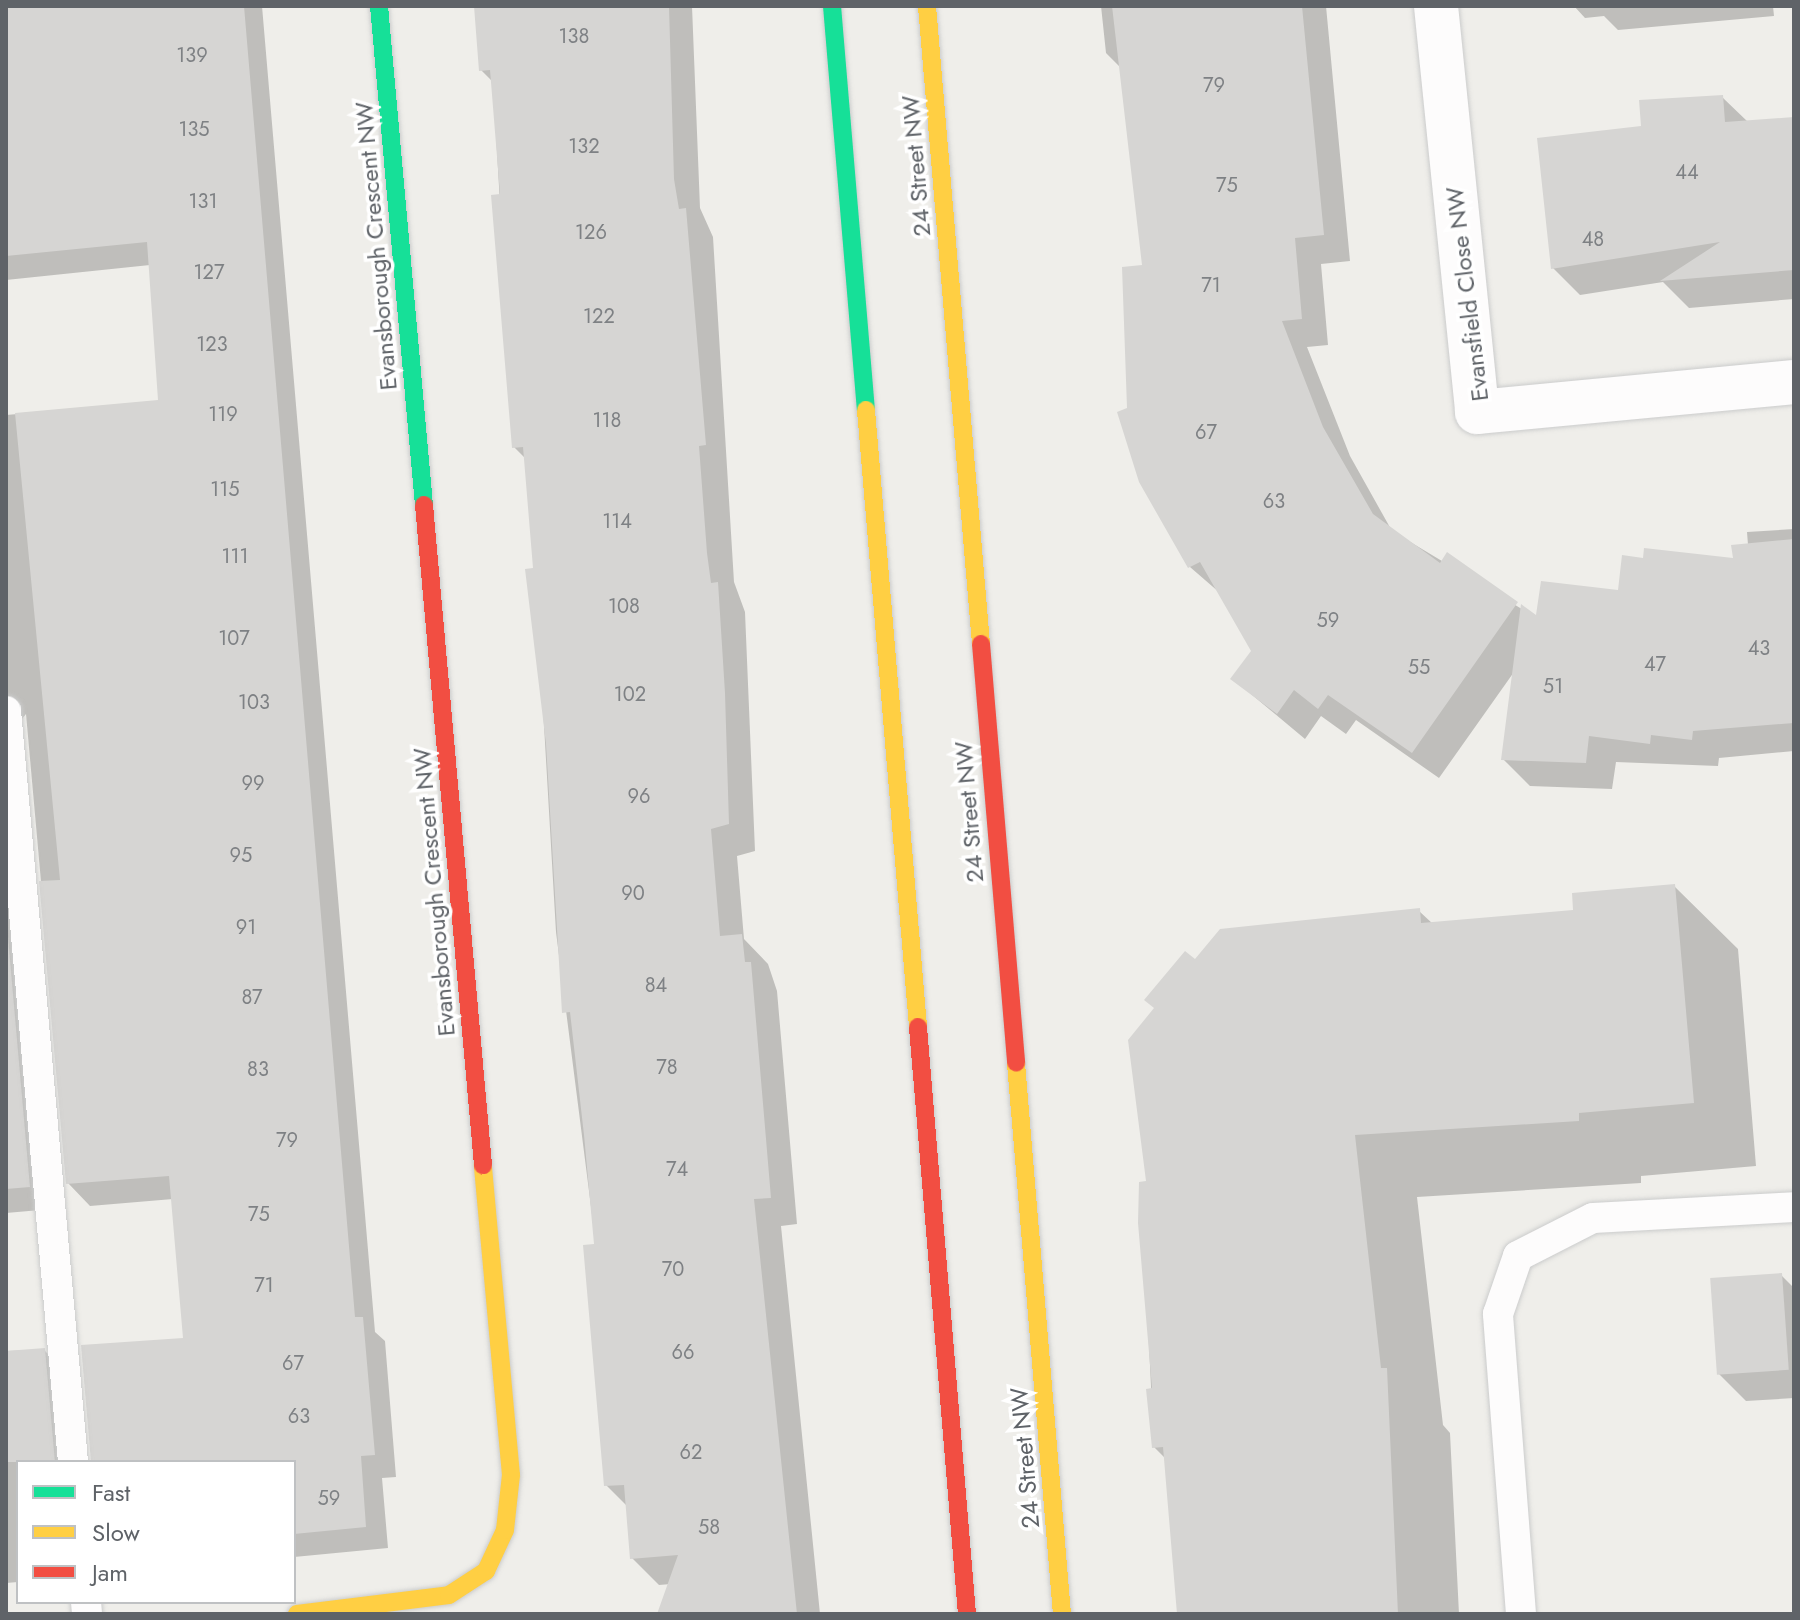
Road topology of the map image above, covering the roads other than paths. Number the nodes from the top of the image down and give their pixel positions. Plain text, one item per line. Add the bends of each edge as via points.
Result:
1 (379, 6) edge
2 (832, 6) edge
3 (927, 6) edge
4 (1436, 6) edge
5 (1794, 382) edge
6 (6, 711) edge
7 (1794, 1207) edge
8 (73, 1460) edge
9 (297, 1614) edge
10 (967, 1614) edge
11 (1062, 1614) edge
12 (1521, 1614) edge

1 - 9 street, Evansborough Crescent NW via 511,1475 505,1530 486,1571 449,1595 400,1607
2 - 10 street
3 - 11 street, 24 Street NW
4 - 5 street, Evansfield Close NW via 1477,412
6 - 8 lane
7 - 12 lane via 1593,1218 1518,1256 1498,1314

